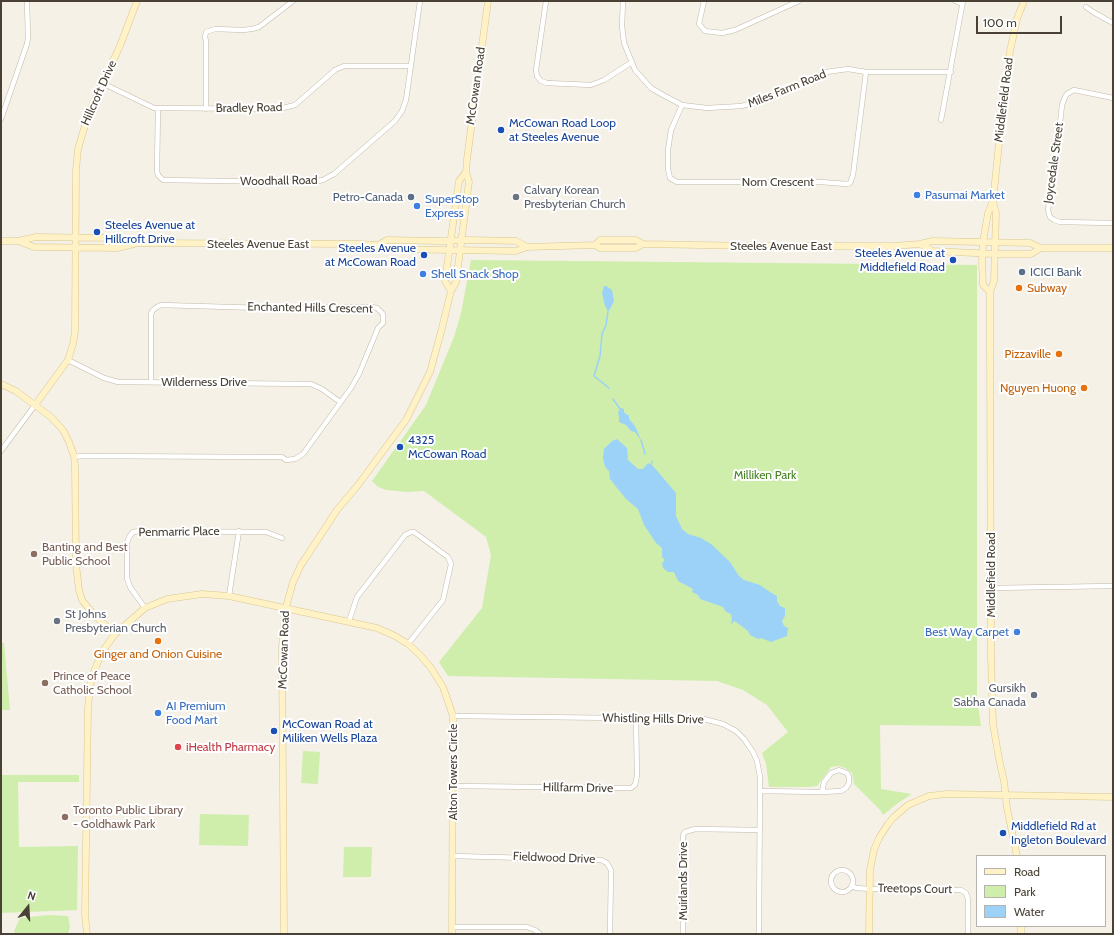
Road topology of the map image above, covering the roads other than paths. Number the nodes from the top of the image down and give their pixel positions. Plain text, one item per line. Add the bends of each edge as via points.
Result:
1 (27, 1) edge
2 (137, 1) edge
3 (293, 1) edge
4 (420, 1) edge
5 (488, 1) edge
6 (546, 1) edge
7 (623, 1) edge
8 (704, 1) edge
9 (799, 1) edge
10 (954, 1) edge
11 (1024, 1) edge
12 (962, 3) edge
13 (1086, 7) dead end
14 (1113, 23) edge
15 (632, 62) junction
16 (411, 66) junction
17 (866, 72) junction
18 (951, 72) junction
19 (102, 83) junction
20 (1113, 98) edge
21 (682, 105) junction
22 (158, 108) junction
23 (206, 108) junction
24 (1, 119) edge
25 (942, 120) dead end
26 (466, 172) junction
27 (993, 201) junction
28 (1113, 223) edge
29 (76, 237) junction
30 (451, 240) junction
31 (461, 240) junction
32 (1, 241) edge
33 (18, 241) junction
34 (984, 242) junction
35 (138, 243) junction
36 (994, 243) junction
37 (920, 244) junction
38 (378, 245) junction
39 (75, 247) junction
40 (527, 247) junction
41 (1041, 248) junction
42 (1113, 248) edge
43 (450, 250) junction
44 (460, 250) junction
45 (982, 253) junction
46 (995, 254) junction
47 (451, 291) junction
48 (990, 292) junction
49 (68, 360) junction
50 (151, 382) junction
51 (1, 384) edge
52 (340, 402) junction
53 (35, 405) junction
54 (1, 451) edge
55 (74, 458) junction
56 (239, 532) junction
57 (282, 538) dead end
58 (1113, 586) edge
59 (991, 588) junction
60 (229, 596) junction
61 (286, 607) junction
62 (145, 608) junction
63 (349, 622) junction
64 (114, 634) junction
65 (408, 644) junction
66 (453, 716) junction
67 (636, 718) junction
68 (453, 786) junction
69 (760, 791) junction
70 (822, 792) junction
71 (1006, 795) junction
72 (1113, 797) edge
73 (760, 830) junction
74 (1017, 855) edge
75 (453, 856) junction
76 (852, 886) junction
77 (870, 888) junction
78 (452, 927) junction
79 (87, 934) edge
80 (284, 934) edge
81 (452, 934) edge
82 (540, 934) edge
83 (610, 934) edge
84 (683, 934) edge
85 (759, 934) edge
86 (869, 934) edge
87 (968, 934) edge

1 - 24 street via 27,44
2 - 19 main road, Hillcroft Drive via 120,46
3 - 23 street via 259,27 243,30 215,29 206,32
4 - 16 street, Woodhall Road
5 - 26 main road, McCowan Road
6 - 15 street via 536,70 541,81 548,84 591,85
7 - 15 street, Miles Farm Road via 624,43
8 - 9 street via 699,24 705,31 722,33 735,30
10 - 12 street
11 - 27 main road, Middlefield Road via 1010,51
12 - 18 street
13 - 14 street
15 - 21 street, Miles Farm Road via 651,88
16 - 22 street, Woodhall Road via 405,104 398,118 334,174 319,182 162,180 157,171
16 - 23 street, Bradley Road via 344,66 335,70 301,101 288,108
17 - 18 street, Miles Farm Road
17 - 21 street, Miles Farm Road via 848,69 826,72 768,98 742,106 707,108
17 - 21 street, Norn Crescent via 854,175 847,184 677,182 670,178 668,168 669,141
18 - 25 street
19 - 22 street, Bradley Road
19 - 29 main road, Hillcroft Drive via 89,112 78,149
20 - 28 street, Joycedale Street via 1074,90 1065,97 1048,210 1050,217 1060,222
22 - 23 street, Bradley Road
26 - 30 main road, McCowan Road via 459,181
26 - 31 main road, McCowan Road via 469,182
27 - 34 main road, Middlefield Road via 988,213
27 - 36 main road, Middlefield Road via 996,214
29 - 33 main road, Steeles Avenue East via 36,237
29 - 35 main road, Steeles Avenue East via 116,238
29 - 39 main road, Hillcroft Drive
30 - 31 main road, Steeles Avenue East
30 - 38 main road, Steeles Avenue East via 387,240
30 - 43 main road, McCowan Road
31 - 40 main road, Steeles Avenue East via 516,241
31 - 44 main road, McCowan Road
32 - 33 main road, Steeles Avenue East
33 - 39 main road, Steeles Avenue East via 34,247
34 - 36 main road, Steeles Avenue East
34 - 37 main road, Steeles Avenue East via 932,241
34 - 45 main road, Middlefield Road
35 - 38 main road, Steeles Avenue East
35 - 39 main road, Steeles Avenue East via 116,248
36 - 41 main road, Steeles Avenue East via 1030,243
36 - 46 main road, Middlefield Road
37 - 40 main road, Steeles Avenue East via 643,244 636,248 600,248 595,245
37 - 45 main road, Steeles Avenue East via 933,251
38 - 43 main road, Steeles Avenue East via 386,250
39 - 49 main road, Hillcroft Drive via 75,332
40 - 44 main road, Steeles Avenue East via 516,251
41 - 42 main road, Steeles Avenue East
41 - 46 main road, Steeles Avenue East via 1031,254
43 - 44 main road, Steeles Avenue East
43 - 47 main road, McCowan Road via 446,281
44 - 47 main road, McCowan Road via 456,282
45 - 46 main road, Steeles Avenue East
45 - 48 main road, Middlefield Road via 983,285
46 - 48 main road, Middlefield Road via 994,281
47 - 61 main road, McCowan Road via 430,372 406,420 337,510 301,565 292,582
48 - 59 main road, Middlefield Road
49 - 50 street, Wilderness Drive via 110,380
49 - 53 main road
50 - 52 street, Wilderness Drive via 311,384
50 - 52 street, Enchanted Hills Crescent via 151,314 161,305 377,308 383,314 383,323 378,328 359,374
51 - 53 main road via 12,388
52 - 55 street, Enchanted Hills Crescent via 302,454 295,459 82,456
53 - 54 street
53 - 55 main road via 63,430
55 - 64 main road via 76,564 79,590 82,600
56 - 57 street, Penmarric Place via 266,532
56 - 60 street
56 - 62 street, Penmarric Place via 139,531 131,534 127,543 127,578 130,587
58 - 59 street
59 - 71 main road, Middlefield Road via 993,724
60 - 61 main road, Alton Towers Circle
60 - 62 main road, Alton Towers Circle via 192,594 167,599
61 - 63 main road, Alton Towers Circle
61 - 80 main road, McCowan Road via 282,646
62 - 64 main road, Alton Towers Circle
63 - 65 main road, Alton Towers Circle via 377,628
63 - 65 street via 354,602 405,535 414,532 448,557 451,566 443,600
64 - 79 main road, Alton Towers Circle via 98,662 88,700 85,914
65 - 66 main road, Alton Towers Circle via 437,676
66 - 67 street, Whistling Hills Drive
66 - 68 main road, Alton Towers Circle
67 - 68 street, Hillfarm Drive via 637,776 635,785 631,788
67 - 69 street, Whistling Hills Drive via 704,719 728,726 744,739 753,752 759,768
68 - 75 main road, Alton Towers Circle
69 - 70 street
69 - 73 street, Whistling Hills Drive
70 - 70 street via 824,782 831,773 839,770 847,773 849,783 844,790
71 - 72 main road
71 - 74 main road, Middlefield Road
71 - 77 main road via 938,794 908,805 888,824 876,844 871,864
73 - 84 street, Muirlands Drive via 695,829 685,832
73 - 85 street, Whistling Hills Drive
75 - 78 main road, Alton Towers Circle
75 - 83 street, Fieldwood Drive via 605,861 611,870
76 - 76 street via 845,892 839,892 833,888 832,877 836,872 846,871 852,876
76 - 77 street
77 - 86 main road
77 - 87 street, Treetops Court via 961,890 966,893 968,899
78 - 81 main road, Alton Towers Circle
78 - 82 street via 527,927

